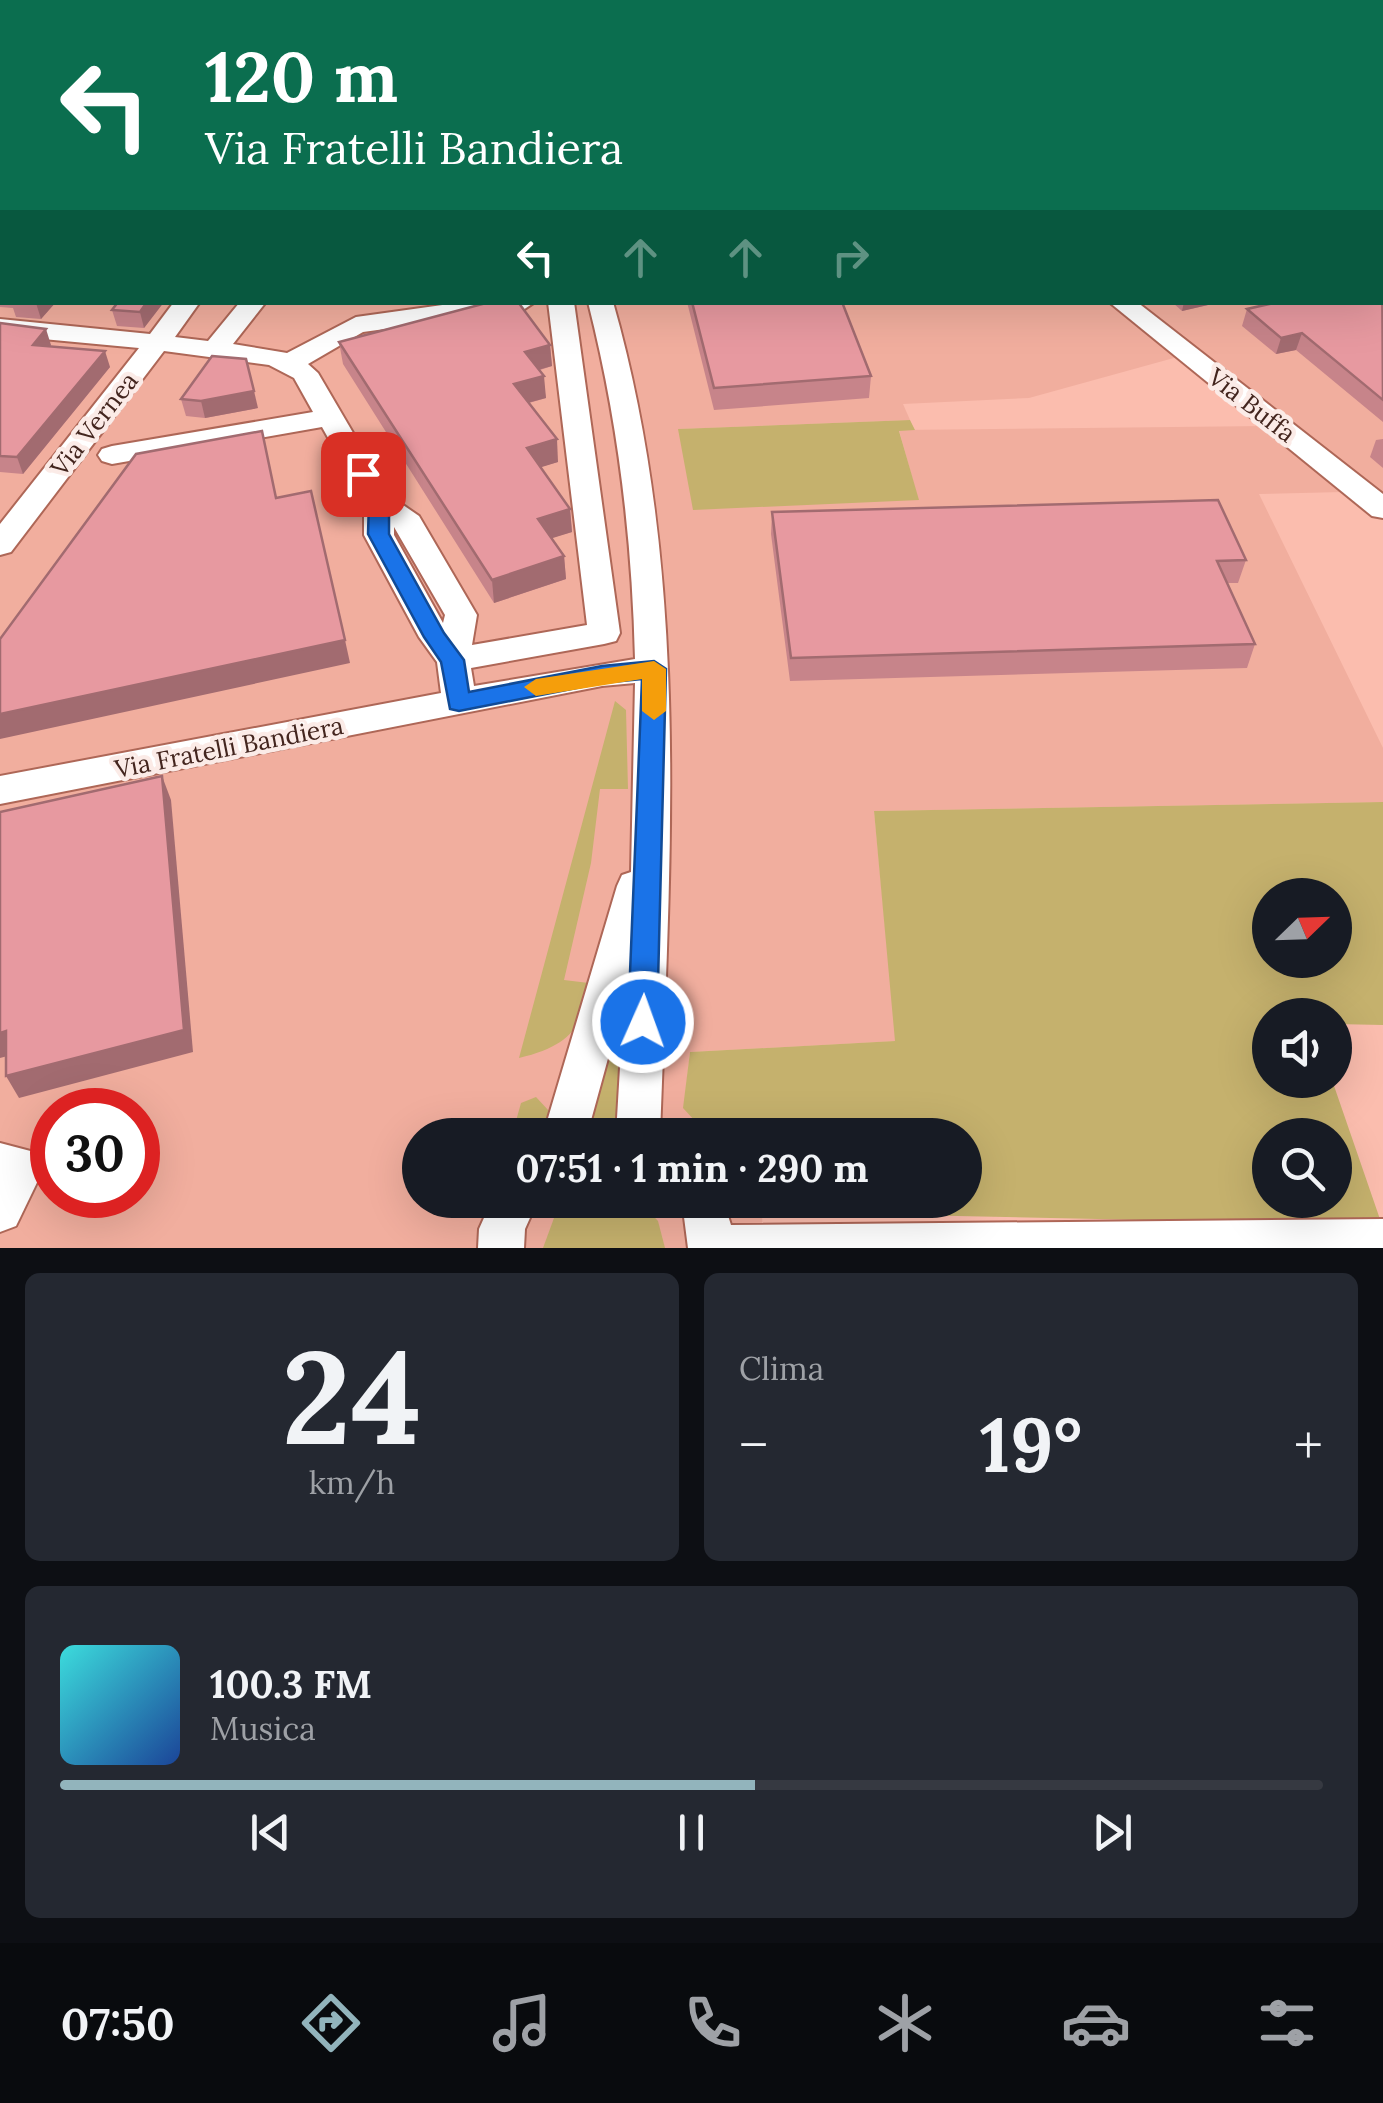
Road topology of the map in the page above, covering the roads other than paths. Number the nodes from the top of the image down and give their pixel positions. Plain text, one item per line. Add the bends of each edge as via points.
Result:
1 (186, 305) edge
2 (252, 305) edge
3 (501, 305) edge
4 (562, 305) edge
5 (601, 305) edge
6 (1125, 305) edge
7 (0, 327) edge
8 (157, 342) junction
9 (215, 350) junction
10 (288, 364) junction
11 (331, 417) junction
12 (112, 455) dead end
13 (1383, 510) edge
14 (0, 545) edge
15 (453, 660) junction
16 (654, 669) junction
17 (459, 703) junction
18 (0, 790) edge
19 (650, 834) junction
20 (569, 1118) edge
21 (639, 1118) edge
22 (0, 1164) edge
23 (0, 1210) edge
24 (507, 1218) edge
25 (707, 1218) edge
26 (1383, 1242) edge
27 (501, 1248) edge
28 (711, 1248) edge

1 - 8 street, Via Vernea
2 - 9 street
3 - 10 street via 356,325
4 - 15 street via 604,633
5 - 16 street via 632,432
6 - 13 street, Via Buffa
7 - 8 street
8 - 9 street
8 - 14 street, Via Vernea
9 - 10 street
10 - 11 street via 305,373
11 - 12 street
11 - 15 street via 379,502 378,534
15 - 17 street
16 - 17 street, Via Fratelli Bandiera
16 - 19 street
17 - 18 street, Via Fratelli Bandiera
19 - 20 street
19 - 21 street
22 - 23 street via 22,1168
24 - 27 street
25 - 28 street
26 - 28 street

